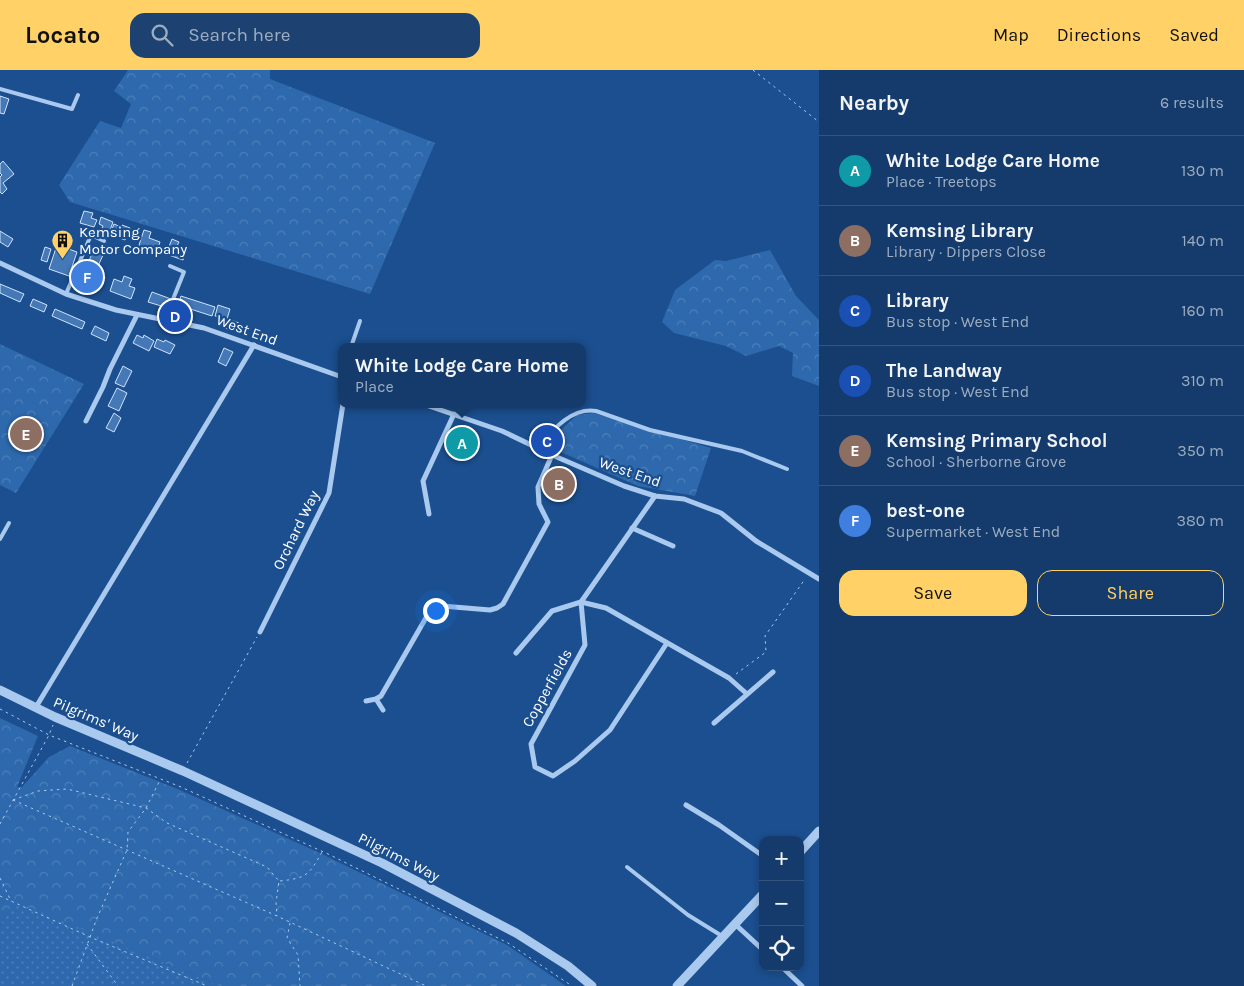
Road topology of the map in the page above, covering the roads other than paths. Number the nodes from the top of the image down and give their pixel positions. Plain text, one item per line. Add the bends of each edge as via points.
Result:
1 (0, 89) edge
2 (78, 95) dead end
3 (104, 241) dead end
4 (0, 263) edge
5 (170, 266) dead end
6 (66, 294) junction
7 (137, 315) junction
8 (165, 319) junction
9 (360, 321) dead end
10 (352, 343) edge
11 (254, 345) junction
12 (338, 374) edge
13 (342, 408) edge
14 (435, 408) edge
15 (454, 414) junction
16 (86, 421) dead end
17 (537, 448) junction
18 (552, 455) junction
19 (787, 469) dead end
20 (654, 496) junction
21 (429, 514) dead end
22 (9, 524) dead end
23 (632, 528) junction
24 (0, 539) edge
25 (673, 546) dead end
26 (819, 579) edge
27 (581, 602) junction
28 (260, 632) road end
29 (667, 643) junction
30 (516, 653) dead end
31 (773, 672) dead end
32 (0, 690) edge
33 (747, 694) junction
34 (376, 699) junction
35 (366, 701) dead end
36 (36, 707) junction
37 (383, 710) dead end
38 (714, 723) dead end
39 (183, 771) joint
40 (686, 805) dead end
41 (819, 831) edge
42 (804, 848) edge
43 (759, 853) edge
44 (628, 867) dead end
45 (759, 899) edge
46 (736, 925) junction
47 (723, 937) junction
48 (759, 946) edge
49 (786, 971) edge
50 (592, 986) edge
51 (677, 986) edge
52 (802, 986) edge

1 - 2 lane via 72,109
3 - 6 lane via 91,235
4 - 6 street, West End
5 - 8 lane via 184,272
6 - 7 street, West End
7 - 8 street, West End
7 - 16 street
8 - 11 street, West End
9 - 10 lane
11 - 12 street, West End
11 - 36 street
13 - 28 street, Orchard Way via 329,493
14 - 15 street, West End
15 - 17 street, West End
15 - 21 street via 423,481
17 - 18 street, West End
17 - 19 lane via 565,420 587,410 650,430 742,450
18 - 20 street, West End
18 - 34 street via 538,487 539,504 548,522 503,604 490,610 434,608 381,696
20 - 23 street
20 - 26 street, West End via 684,499 721,513 756,541
22 - 24 lane
23 - 25 street
23 - 27 street
27 - 29 street via 606,608
27 - 29 street, Copperfields via 585,645 531,744 535,767 553,776 610,730
27 - 30 street via 552,611
29 - 33 street via 729,678
31 - 33 street
32 - 36 street, Pilgrims' Way
33 - 38 street
34 - 35 street
34 - 37 street
36 - 39 street, Pilgrims' Way
39 - 50 street, Pilgrims Way via 407,876 516,934 568,966
40 - 43 street
41 - 42 street
44 - 47 lane via 688,915
45 - 46 street
46 - 47 street
46 - 48 street
47 - 51 street
49 - 52 street

